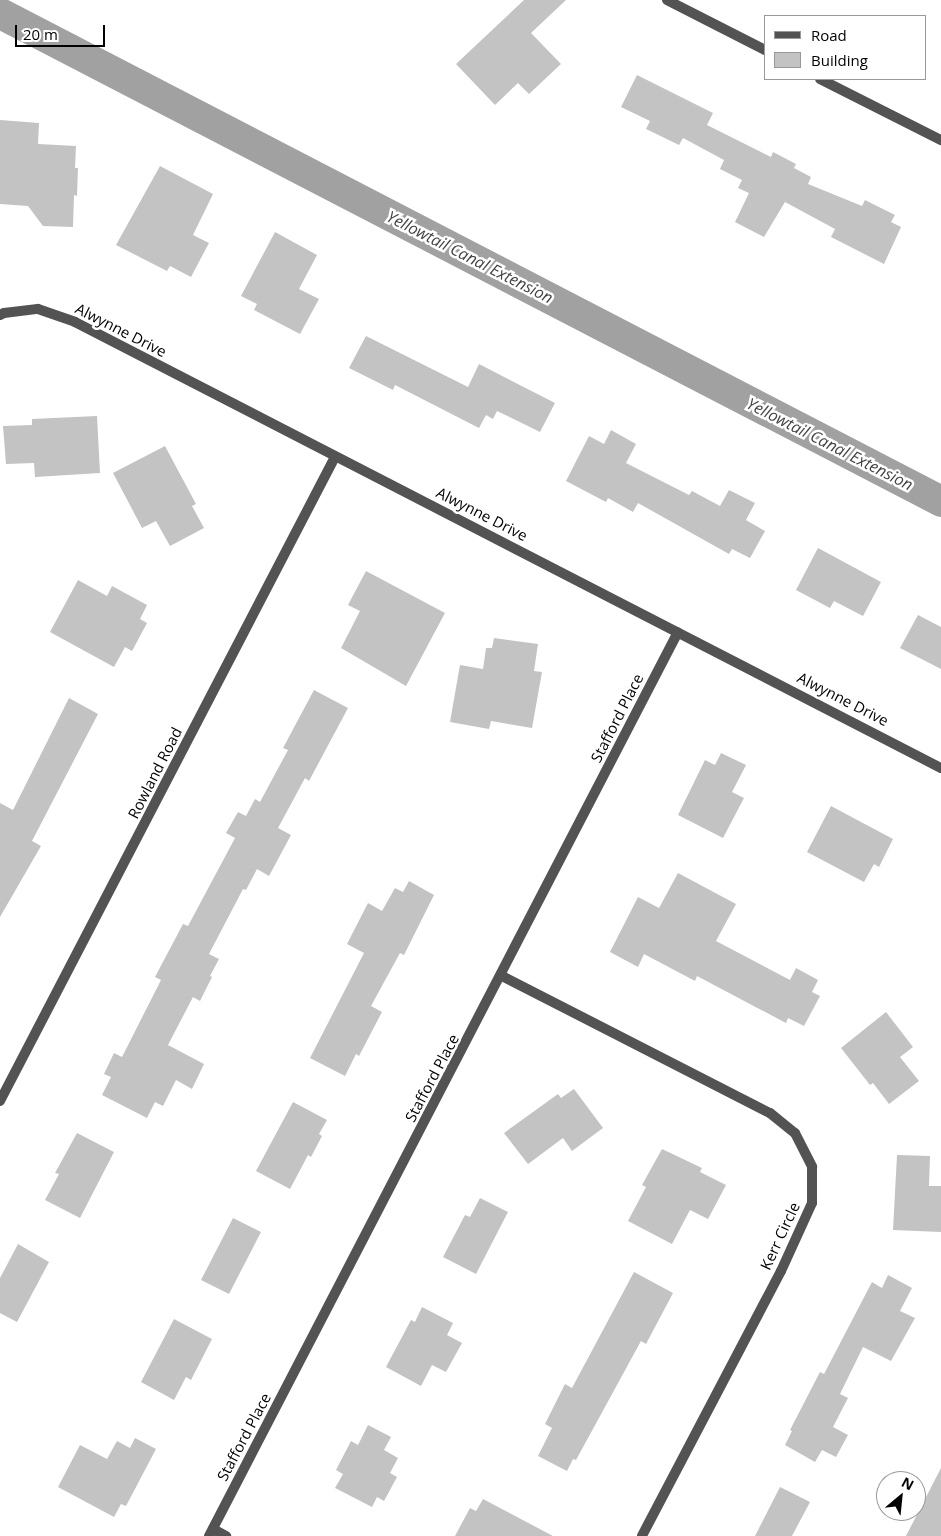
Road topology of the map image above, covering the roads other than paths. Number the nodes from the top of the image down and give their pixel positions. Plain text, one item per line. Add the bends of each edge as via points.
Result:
1 (667, 0) edge
2 (764, 49) edge
3 (822, 80) edge
4 (940, 136) edge
5 (2, 314) edge
6 (335, 457) junction
7 (678, 632) junction
8 (941, 768) edge
9 (502, 976) junction
10 (0, 1101) edge
11 (211, 1533) edge
12 (226, 1536) edge
13 (642, 1536) edge

1 - 2 street
3 - 4 street
5 - 6 street, Alwynne Drive via 38,310 75,322
6 - 7 street, Alwynne Drive
6 - 10 street, Rowland Road
7 - 8 street, Alwynne Drive
7 - 9 street, Stafford Place
9 - 11 street, Stafford Place
9 - 13 street, Kerr Circle via 770,1113 795,1133 812,1167 812,1203 781,1271
11 - 12 street

